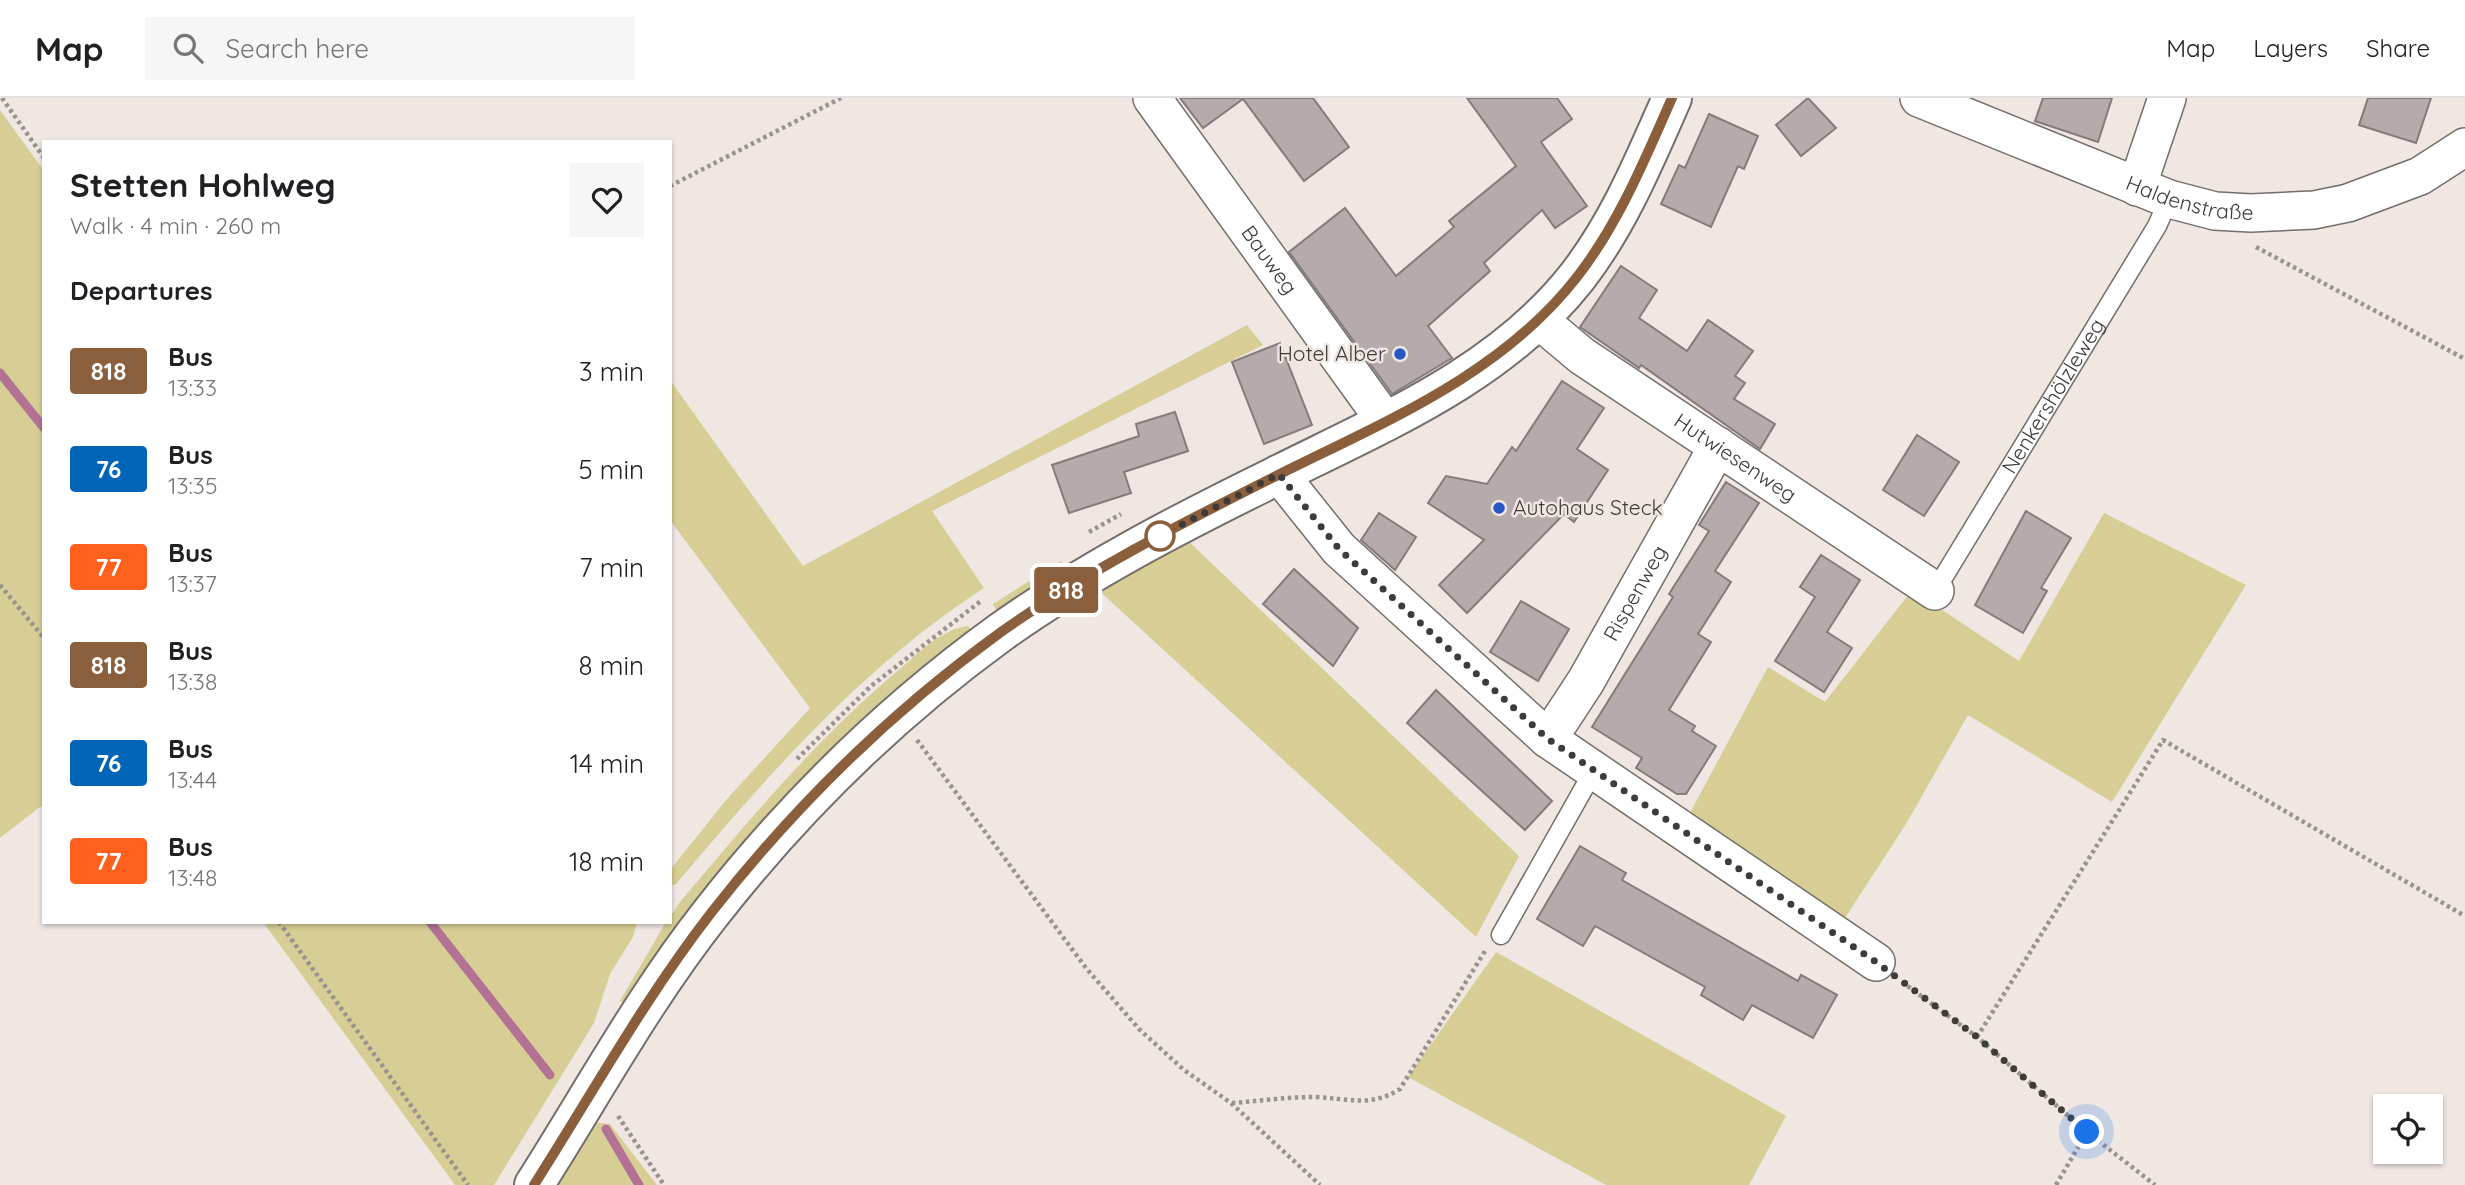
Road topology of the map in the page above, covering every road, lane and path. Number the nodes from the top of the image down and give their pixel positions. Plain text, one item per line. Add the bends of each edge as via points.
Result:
1 (2, 98) edge
2 (841, 98) edge
3 (1152, 98) edge
4 (1672, 98) edge
5 (1919, 98) edge
6 (2166, 98) edge
7 (2465, 147) edge
8 (42, 155) edge
9 (672, 185) edge
10 (2153, 193) junction
11 (2216, 211) junction
12 (1539, 320) junction
13 (2465, 359) edge
14 (1386, 422) junction
15 (1718, 446) junction
16 (1279, 474) junction
17 (0, 585) edge
18 (1935, 591) joint
19 (42, 636) edge
20 (1548, 739) junction
21 (924, 748) dead end
22 (1593, 772) junction
23 (2465, 916) edge
24 (280, 924) edge
25 (1501, 935) joint
26 (1876, 962) joint
27 (1977, 1037) junction
28 (597, 1086) junction
29 (1231, 1103) junction
30 (2087, 1132) junction
31 (468, 1185) edge
32 (534, 1185) edge
33 (664, 1185) edge
34 (1320, 1185) edge
35 (2056, 1185) edge
36 (2155, 1185) edge

1 - 8 path
2 - 9 path
3 - 14 street, Bauweg
4 - 12 street via 1627,199 1579,275
5 - 10 street, Haldenstraße
6 - 10 street, Nenkershölzleweg
7 - 11 street, Haldenstraße via 2420,176 2348,203 2314,210
10 - 11 street, Haldenstraße
10 - 18 lane, Nenkershölzleweg via 2157,226
11 - 13 path via 2227,231
12 - 14 street via 1459,383
12 - 15 street, Hutwiesenweg via 1582,356
14 - 16 street
15 - 18 street, Hutwiesenweg
15 - 20 street, Rispenweg via 1586,681
16 - 20 street via 1339,549
16 - 28 street via 1107,564 1003,631 857,751 778,832 710,915
17 - 19 path
20 - 22 street
21 - 29 path via 1095,978 1139,1029 1184,1070
22 - 25 lane
22 - 26 street
23 - 27 path via 2163,740
24 - 31 path
25 - 29 path via 1482,954 1399,1089 1385,1098 1365,1103 1314,1097
26 - 27 path
27 - 30 path
28 - 32 street
28 - 33 path
29 - 34 path
30 - 35 path
30 - 36 path

